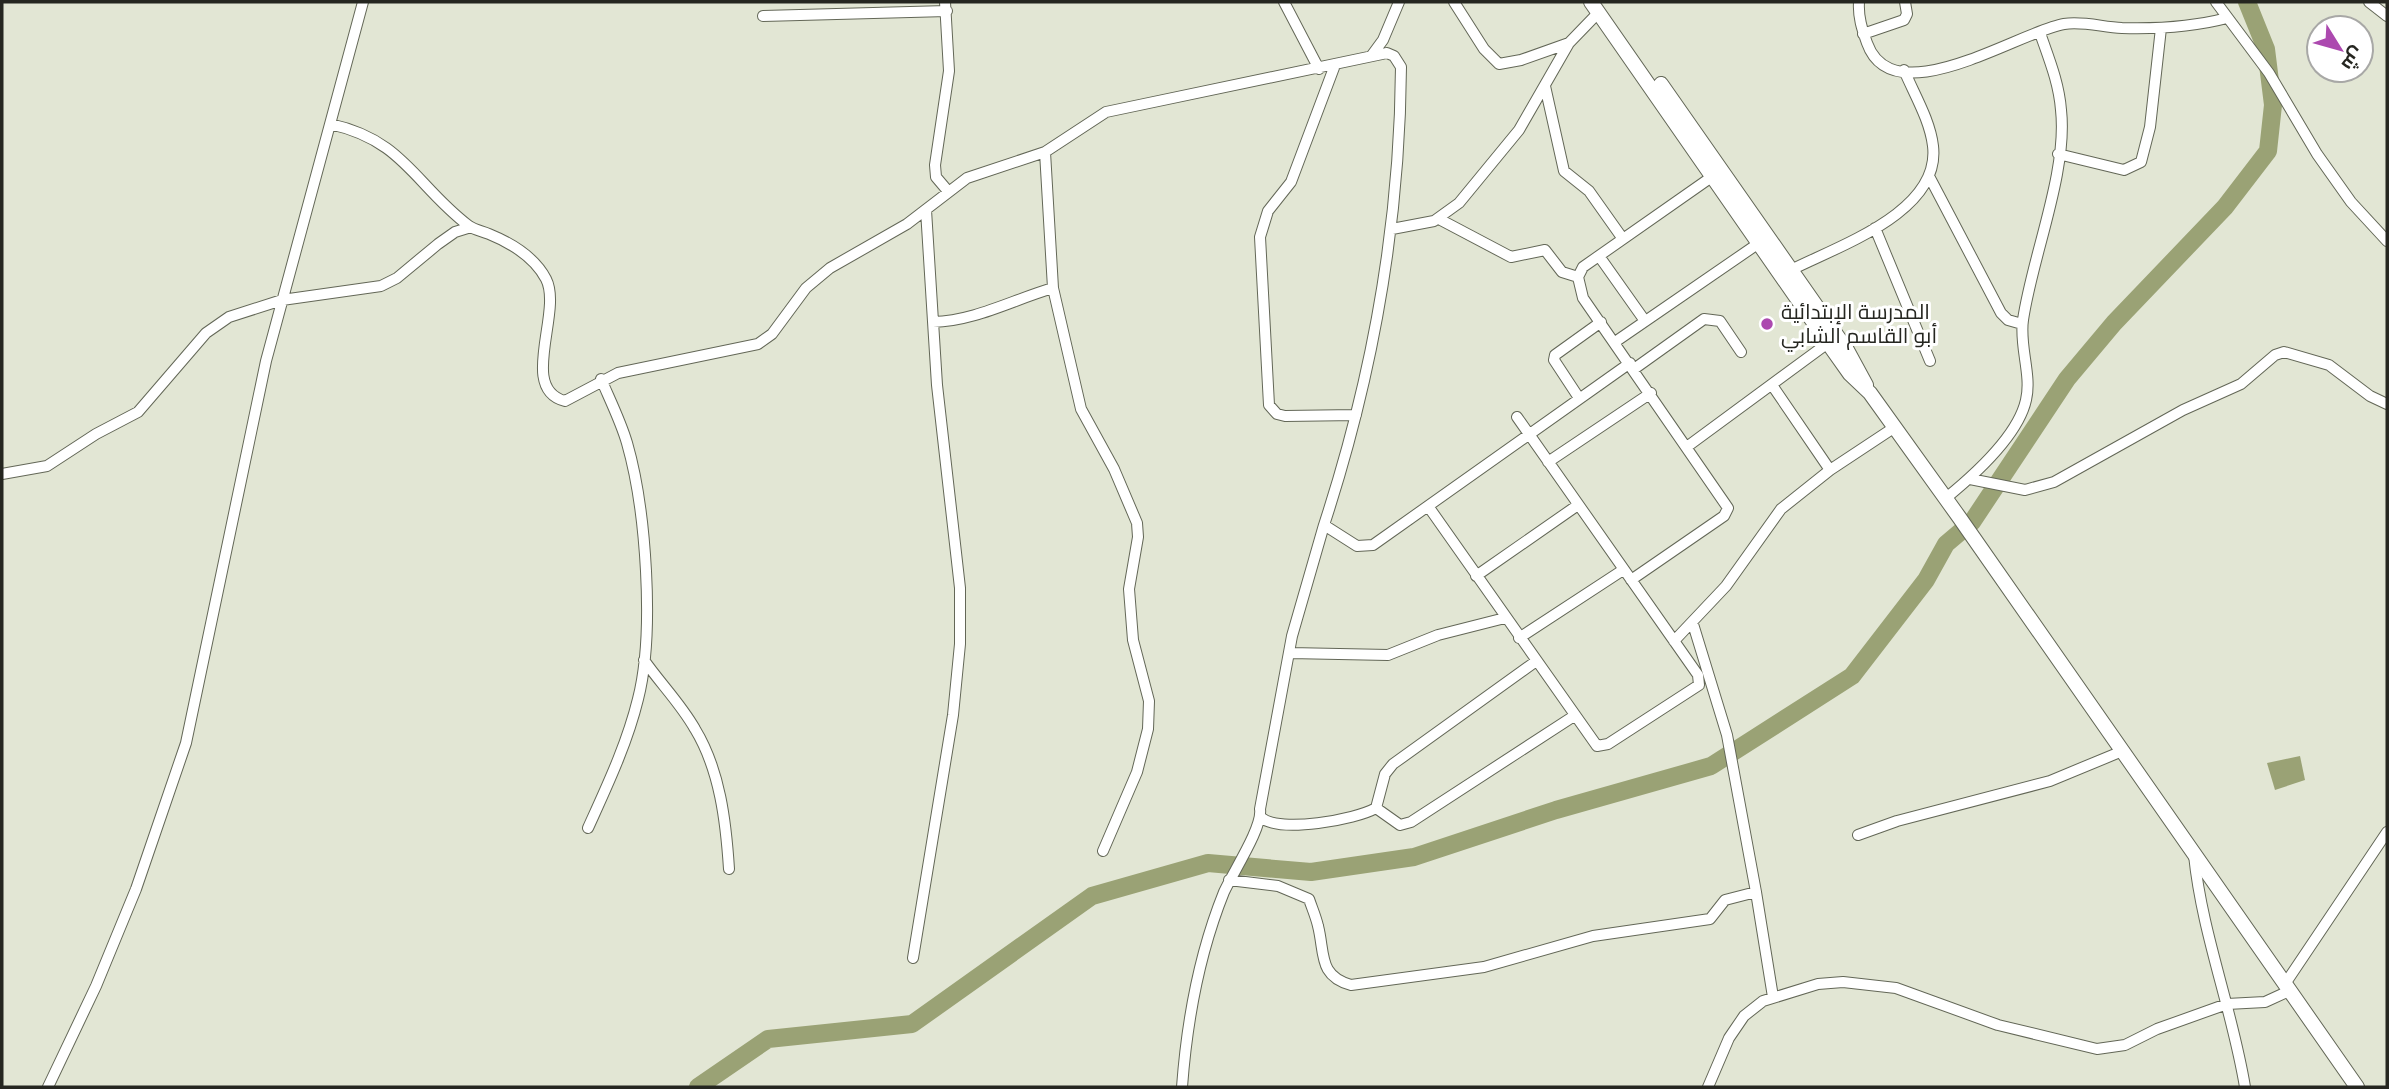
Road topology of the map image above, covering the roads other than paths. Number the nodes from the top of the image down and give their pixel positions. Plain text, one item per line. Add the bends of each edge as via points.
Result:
1 (363, 2) edge
2 (836, 2) edge
3 (1284, 2) edge
4 (1399, 2) edge
5 (1454, 2) edge
6 (1858, 2) edge
7 (1905, 2) edge
8 (2216, 2) edge
9 (2369, 2) edge
10 (1598, 5) edge
11 (946, 7) edge
12 (838, 15) junction
13 (763, 16) dead end
14 (2387, 16) edge
15 (2227, 18) junction
16 (2161, 28) junction
17 (2040, 33) junction
18 (1864, 34) junction
19 (1569, 43) junction
20 (1372, 55) junction
21 (1335, 65) junction
22 (1319, 68) junction
23 (1904, 70) junction
24 (1545, 86) junction
25 (330, 124) junction
26 (1045, 152) junction
27 (2058, 154) junction
28 (1713, 176) junction
29 (1930, 178) junction
30 (947, 190) junction
31 (926, 210) junction
32 (1438, 219) junction
33 (471, 227) junction
34 (1875, 228) junction
35 (1392, 229) junction
36 (1623, 239) junction
37 (2387, 241) edge
38 (1759, 243) junction
39 (1599, 256) junction
40 (1791, 270) junction
41 (1578, 277) junction
42 (1053, 288) junction
43 (282, 300) junction
44 (1645, 321) junction
45 (933, 322) junction
46 (1601, 322) junction
47 (2022, 324) junction
48 (1615, 342) junction
49 (1828, 343) junction
50 (1741, 352) dead end
51 (1930, 361) dead end
52 (1632, 366) junction
53 (601, 379) junction
54 (1772, 385) junction
55 (1651, 393) junction
56 (1870, 393) junction
57 (1579, 398) junction
58 (2387, 404) edge
59 (1356, 415) junction
60 (1517, 417) dead end
61 (1895, 428) junction
62 (1528, 433) junction
63 (1688, 446) junction
64 (1548, 462) junction
65 (1830, 471) junction
66 (2, 474) edge
67 (1970, 479) junction
68 (1945, 498) junction
69 (1578, 505) junction
70 (1428, 506) junction
71 (1324, 525) junction
72 (1623, 569) junction
73 (1476, 576) junction
74 (1631, 580) junction
75 (1505, 618) junction
76 (1693, 624) junction
77 (1519, 638) junction
78 (1674, 641) junction
79 (1290, 653) junction
80 (644, 660) junction
81 (1535, 662) junction
82 (1574, 716) junction
83 (2120, 752) junction
84 (1376, 808) junction
85 (1262, 818) junction
86 (588, 828) dead end
87 (2387, 832) edge
88 (1858, 835) dead end
89 (1103, 851) dead end
90 (2194, 855) junction
91 (729, 869) dead end
92 (1229, 880) junction
93 (1756, 892) junction
94 (913, 958) dead end
95 (2287, 987) junction
96 (1773, 997) junction
97 (2227, 1004) junction
98 (48, 1087) edge
99 (1182, 1087) edge
100 (1708, 1087) edge
101 (2245, 1087) edge
102 (2357, 1087) edge

1 - 25 street
2 - 12 street
3 - 22 street
4 - 20 street
5 - 19 street via 1499,64
6 - 18 street
7 - 18 street via 1904,20
8 - 15 street
9 - 14 street
10 - 19 street
10 - 28 main road
10 - 40 main road
11 - 12 street
11 - 30 street via 949,71 935,165 936,177
12 - 13 street
15 - 16 street
15 - 37 street via 2269,73 2351,202
16 - 17 street via 2075,23
16 - 27 street via 2150,127 2141,162 2124,170
17 - 23 street via 1933,71
17 - 27 street via 2057,80 2062,114
18 - 23 street via 1878,62
19 - 24 street
20 - 21 street
20 - 35 street via 1394,55 1401,67
21 - 22 street
21 - 59 street via 1291,182 1263,220 1260,237 1269,405 1285,416
22 - 26 street via 1106,112
23 - 29 street via 1933,144
24 - 32 street via 1495,162 1459,203
24 - 36 street via 1564,171 1589,191
25 - 33 street via 371,135 389,147
25 - 43 street
26 - 30 street via 987,169
26 - 42 street
27 - 47 street
28 - 36 street
28 - 38 main road
29 - 34 street via 1901,212
29 - 47 street via 2001,313
30 - 31 street
31 - 45 street
31 - 53 street via 830,268 806,288 772,334 758,344
32 - 35 street
32 - 41 street via 1511,257 1545,250 1562,272
33 - 43 street via 455,232 382,286
33 - 53 street via 514,246 547,281 549,321 543,377 550,392 565,401
34 - 40 street
34 - 51 street
35 - 59 street
36 - 39 street
38 - 44 street
38 - 49 main road
39 - 41 street via 1583,267
39 - 44 street
40 - 56 main road via 1859,369
41 - 46 street via 1578,288
42 - 45 street via 1008,301 970,319
42 - 89 street via 1084,420 1104,450 1137,523 1129,589 1133,640 1149,701 1147,729 1137,772
43 - 66 street via 217,324 138,412 47,466
43 - 98 street via 186,743 136,889
44 - 48 street
45 - 94 street via 960,588 960,644 953,715
46 - 48 street
46 - 57 street via 1555,355
47 - 67 street via 2026,400 2018,419
48 - 52 street
49 - 54 street
49 - 56 main road
50 - 52 street via 1720,321 1704,319
52 - 55 street
52 - 57 street
53 - 80 street via 627,442 639,498 646,586
54 - 63 street
54 - 65 street
55 - 63 street
55 - 64 street
56 - 61 main road
57 - 62 street
58 - 67 street via 2329,365 2284,352 2241,384 2183,410 2054,482 2025,490
59 - 71 street
60 - 62 street
61 - 65 street
61 - 68 main road
62 - 64 street
62 - 70 street
63 - 74 street via 1727,504 1727,512
64 - 69 street
65 - 76 street via 1781,509
67 - 68 street
68 - 83 main road
69 - 72 street
69 - 73 street
70 - 71 street via 1382,540 1366,546 1349,542
70 - 73 street
71 - 79 street
72 - 74 street
72 - 77 street
73 - 75 street
74 - 78 street
75 - 77 street
75 - 79 street via 1438,635 1388,655
76 - 78 street
76 - 93 street via 1727,735
77 - 81 street
78 - 82 street via 1699,677 1696,687 1602,746 1595,744
79 - 85 street via 1260,808
80 - 86 street via 627,737
80 - 91 street via 695,728 709,757 721,803
81 - 82 street
81 - 84 street via 1393,764 1384,774
82 - 84 street via 1411,822 1400,825
83 - 88 street via 2050,781
83 - 90 main road
84 - 85 street via 1347,818 1280,826
85 - 92 street
87 - 95 street
90 - 95 main road
90 - 97 street via 2202,914
92 - 93 street via 1278,886 1309,899 1324,964 1336,981 1351,985 1484,967 1593,936 1710,919 1725,900
92 - 99 street via 1197,978 1186,1030
93 - 96 street
95 - 97 street via 2264,1002
95 - 102 main road
96 - 97 street via 1818,984 1872,984 1998,1025 2097,1049 2124,1045
96 - 100 street via 1754,1007 1735,1026
97 - 101 street

